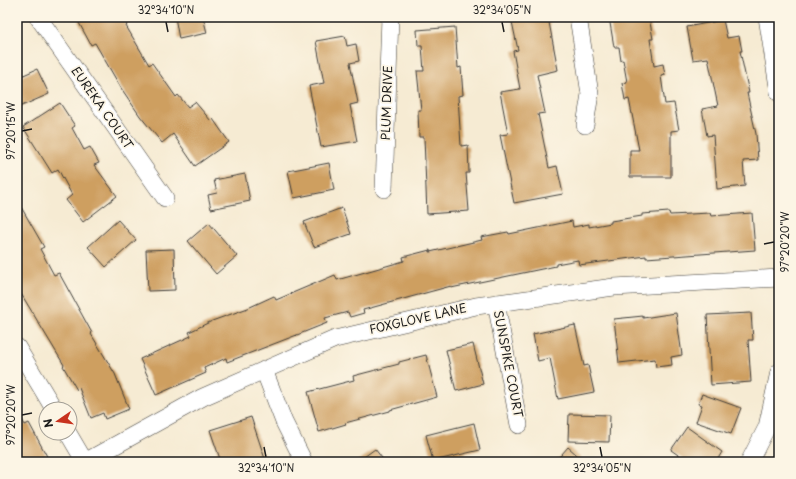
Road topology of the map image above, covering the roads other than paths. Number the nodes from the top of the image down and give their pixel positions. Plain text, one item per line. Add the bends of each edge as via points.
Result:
1 (38, 17) edge
2 (390, 17) edge
3 (578, 17) edge
4 (767, 17) edge
5 (779, 93) edge
6 (585, 125) dead end
7 (384, 189) dead end
8 (165, 198) dead end
9 (779, 278) edge
10 (496, 303) junction
11 (17, 347) edge
12 (264, 370) junction
13 (779, 372) edge
14 (49, 401) edge
15 (519, 425) dead end
16 (73, 441) edge
17 (85, 462) edge
18 (304, 462) edge
19 (749, 462) edge

1 - 8 street, EUREKA COURT
2 - 7 street, PLUM DRIVE
3 - 6 street via 590,94
4 - 5 street
9 - 10 street, FOXGLOVE LANE via 614,287
10 - 12 street, FOXGLOVE LANE via 335,338
10 - 15 street, SUNSPIKE COURT
11 - 14 street
12 - 17 street, FOXGLOVE LANE via 203,397
12 - 18 street via 284,422
13 - 19 street via 767,427
16 - 17 street

